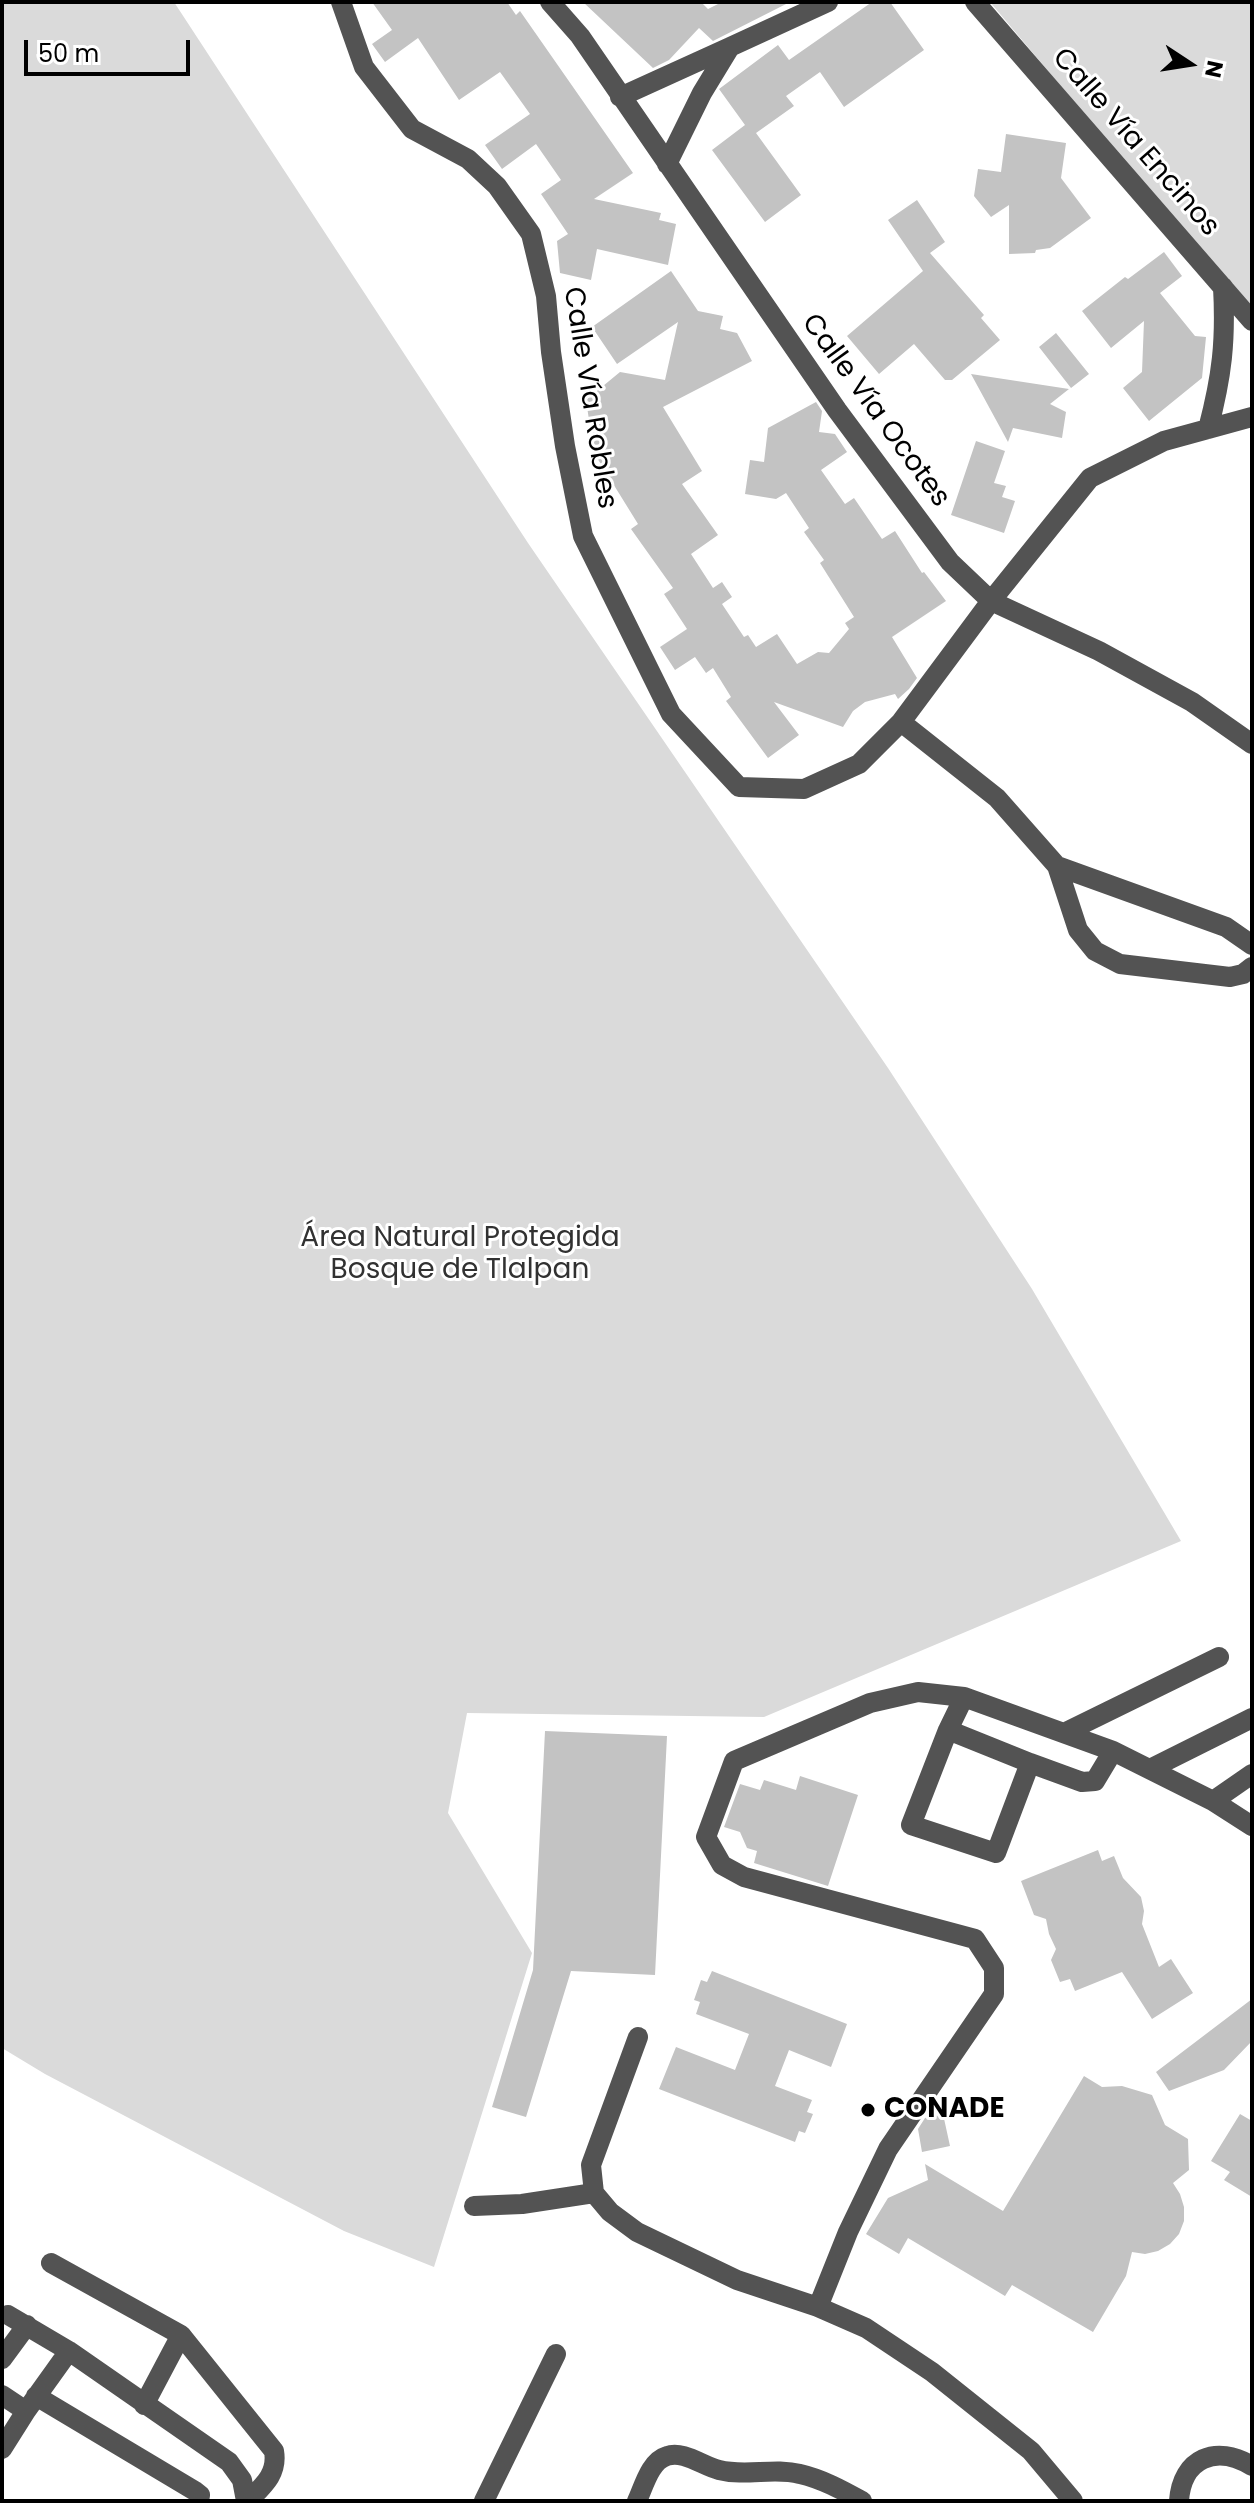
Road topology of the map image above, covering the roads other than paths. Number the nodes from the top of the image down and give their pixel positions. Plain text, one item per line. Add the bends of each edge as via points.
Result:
1 (341, 2) edge
2 (550, 2) edge
3 (828, 2) edge
4 (975, 2) edge
5 (730, 47) junction
6 (620, 97) junction
7 (667, 164) junction
8 (1223, 287) junction
9 (1252, 321) edge
10 (1252, 417) edge
11 (1208, 429) junction
12 (991, 601) junction
13 (901, 722) junction
14 (1252, 744) edge
15 (1057, 866) junction
16 (1252, 945) edge
17 (1252, 967) edge
18 (1219, 1657) dead end
19 (964, 1697) junction
20 (1252, 1718) edge
21 (948, 1730) junction
22 (1064, 1733) junction
23 (1113, 1751) junction
24 (1030, 1763) junction
25 (1150, 1769) junction
26 (1252, 1774) edge
27 (1213, 1801) junction
28 (1252, 1826) edge
29 (638, 2037) dead end
30 (594, 2193) junction
31 (474, 2206) dead end
32 (51, 2263) dead end
33 (818, 2307) junction
34 (8, 2315) dead end
35 (27, 2325) junction
36 (181, 2335) junction
37 (69, 2351) junction
38 (556, 2354) dead end
39 (2, 2359) edge
40 (2, 2395) edge
41 (31, 2404) junction
42 (144, 2405) junction
43 (2, 2449) edge
44 (1252, 2466) edge
45 (199, 2501) edge
46 (247, 2501) edge
47 (484, 2501) edge
48 (637, 2501) edge
49 (862, 2501) edge
50 (1073, 2501) edge
51 (1179, 2501) edge

1 - 13 street, Calle Vía Robles via 364,67 412,129 468,159 497,186 531,234 546,296 565,446 583,536 671,714 739,787 804,789 859,764
2 - 6 street, Calle Vía Ocotes
3 - 5 street
4 - 8 street, Calle Vía Encinos
5 - 6 street
5 - 7 street
6 - 7 street, Calle Vía Ocotes
7 - 12 street, Calle Vía Ocotes via 837,410 950,562
8 - 9 street, Calle Vía Encinos
8 - 11 street via 1226,334
10 - 11 street, Calle Vía Robles
11 - 12 street, Calle Vía Robles via 1164,441 1090,478
12 - 13 street, Calle Vía Robles
12 - 14 street, Calle Vía Ocotes via 1099,651 1192,702
13 - 15 street via 997,798
15 - 16 street via 1226,927
15 - 17 street via 1078,930 1095,951 1120,964 1230,977
18 - 22 street
19 - 21 street
19 - 22 street
19 - 33 street via 918,1692 870,1703 734,1761 706,1837 722,1865 744,1877 975,1939 994,1968 994,1994 888,2149
20 - 25 street
21 - 24 street
21 - 24 street via 911,1825 996,1853
22 - 23 street
23 - 24 street via 1095,1781 1082,1782
23 - 25 street
25 - 27 street
26 - 27 street
27 - 28 street
29 - 30 street via 591,2165
30 - 31 street
30 - 33 street via 637,2232 737,2280
32 - 36 street
33 - 50 street via 866,2328 932,2372 1031,2451
34 - 35 street
35 - 37 street
35 - 39 street
36 - 42 street
36 - 46 street via 274,2451 270,2479
37 - 41 street
37 - 42 street
38 - 47 street
40 - 41 street
41 - 43 street
41 - 45 street via 195,2491
42 - 46 street via 229,2462 242,2480
44 - 51 street via 1228,2455 1196,2462 1180,2484
48 - 49 street via 655,2462 676,2454 740,2474 795,2472

